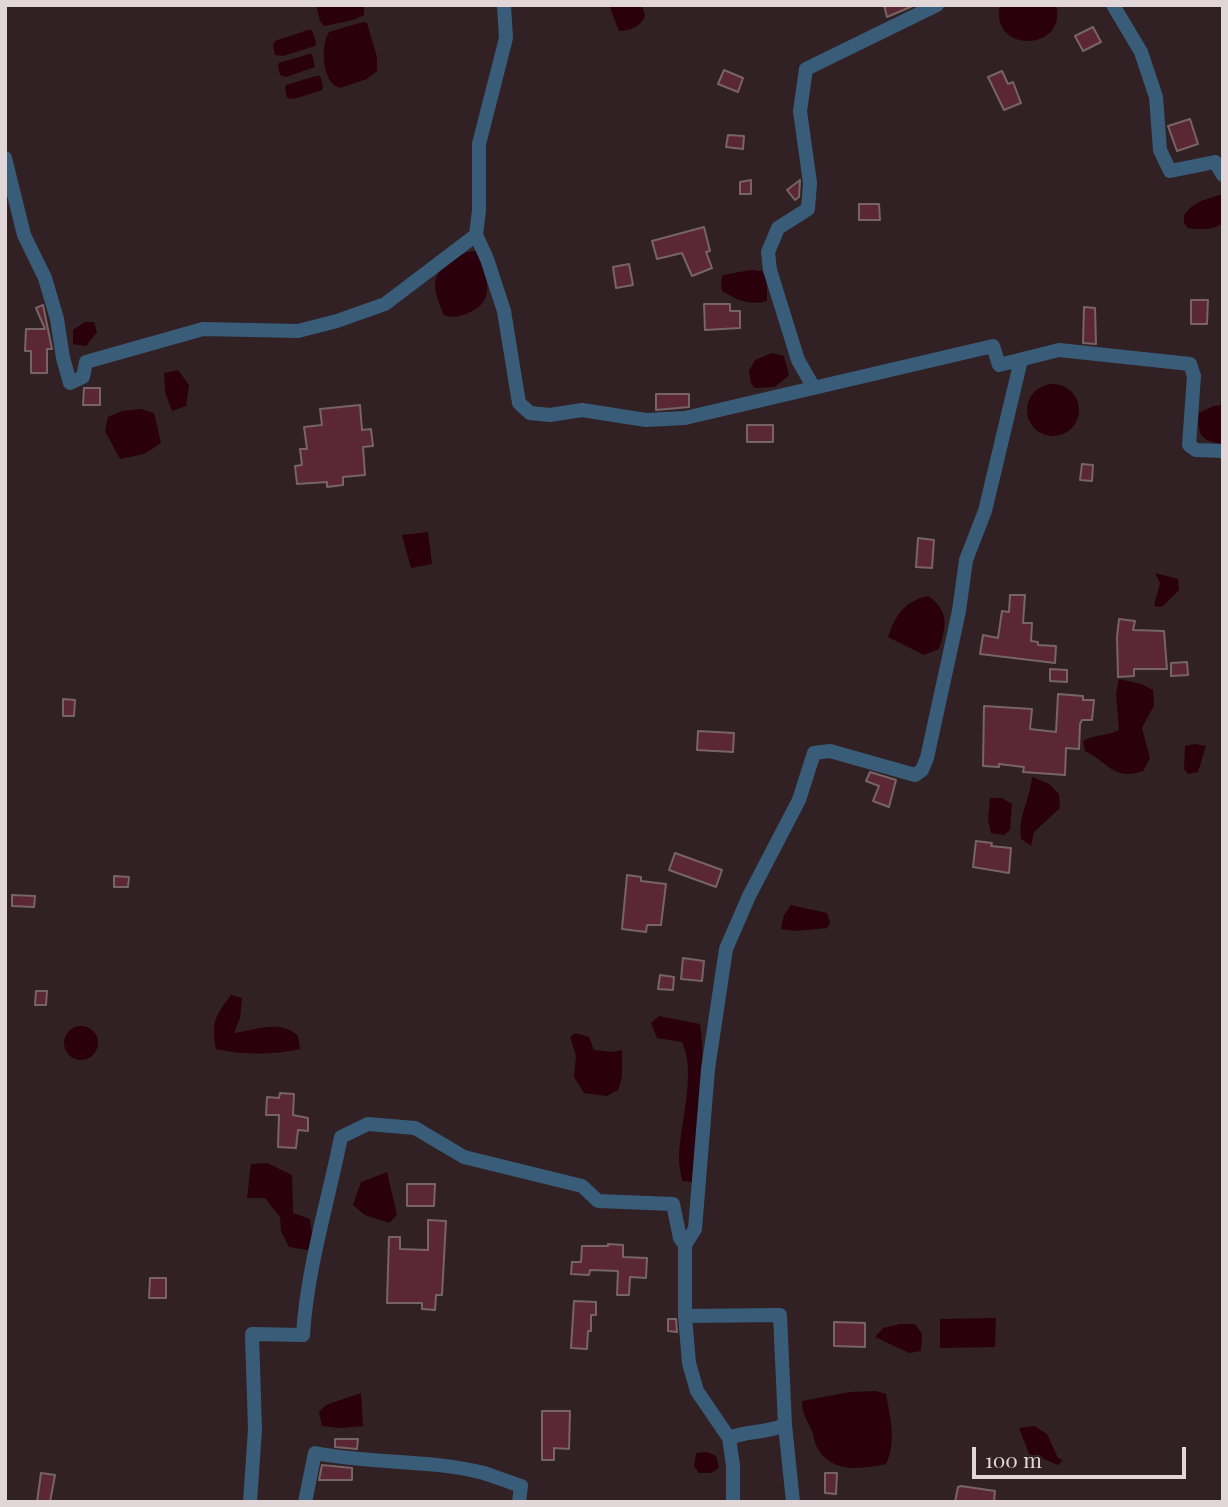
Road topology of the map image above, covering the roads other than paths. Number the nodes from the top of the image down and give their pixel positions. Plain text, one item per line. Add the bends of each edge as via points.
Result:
1 (504, 5) edge
2 (937, 5) edge
3 (1113, 5) edge
4 (5, 158) edge
5 (1223, 175) edge
6 (476, 235) junction
7 (1021, 359) junction
8 (814, 388) junction
9 (1223, 451) edge
10 (685, 1245) junction
11 (685, 1316) junction
12 (785, 1425) junction
13 (729, 1438) junction
14 (250, 1502) edge
15 (305, 1502) edge
16 (519, 1502) edge
17 (733, 1502) edge
18 (793, 1502) edge

1 - 6 street via 506,38 479,144
2 - 8 street via 806,69 800,111 810,183 808,209 778,228 768,252 798,360
3 - 5 street via 1142,52 1156,97 1160,149 1170,171 1215,162
4 - 6 street via 24,236 45,278 70,383 83,377 86,362 202,329 298,331 385,304
6 - 8 street via 503,311 519,403 530,413 582,410 646,420 685,418
7 - 8 street via 999,365 993,346
7 - 9 street via 1059,350 1190,364 1194,376 1189,445 1196,450
7 - 10 street via 985,511 966,560 959,611 922,770 915,775 830,751 814,752 799,800 726,949 708,1069 695,1229
10 - 11 street
10 - 14 street via 673,1204 598,1201 582,1186 464,1157 415,1128 368,1124 341,1137 305,1298 303,1335 252,1334 255,1429
11 - 12 street via 780,1315
11 - 13 street via 697,1391
12 - 13 street
12 - 18 street
13 - 17 street
15 - 16 street via 315,1453 483,1473 521,1486

